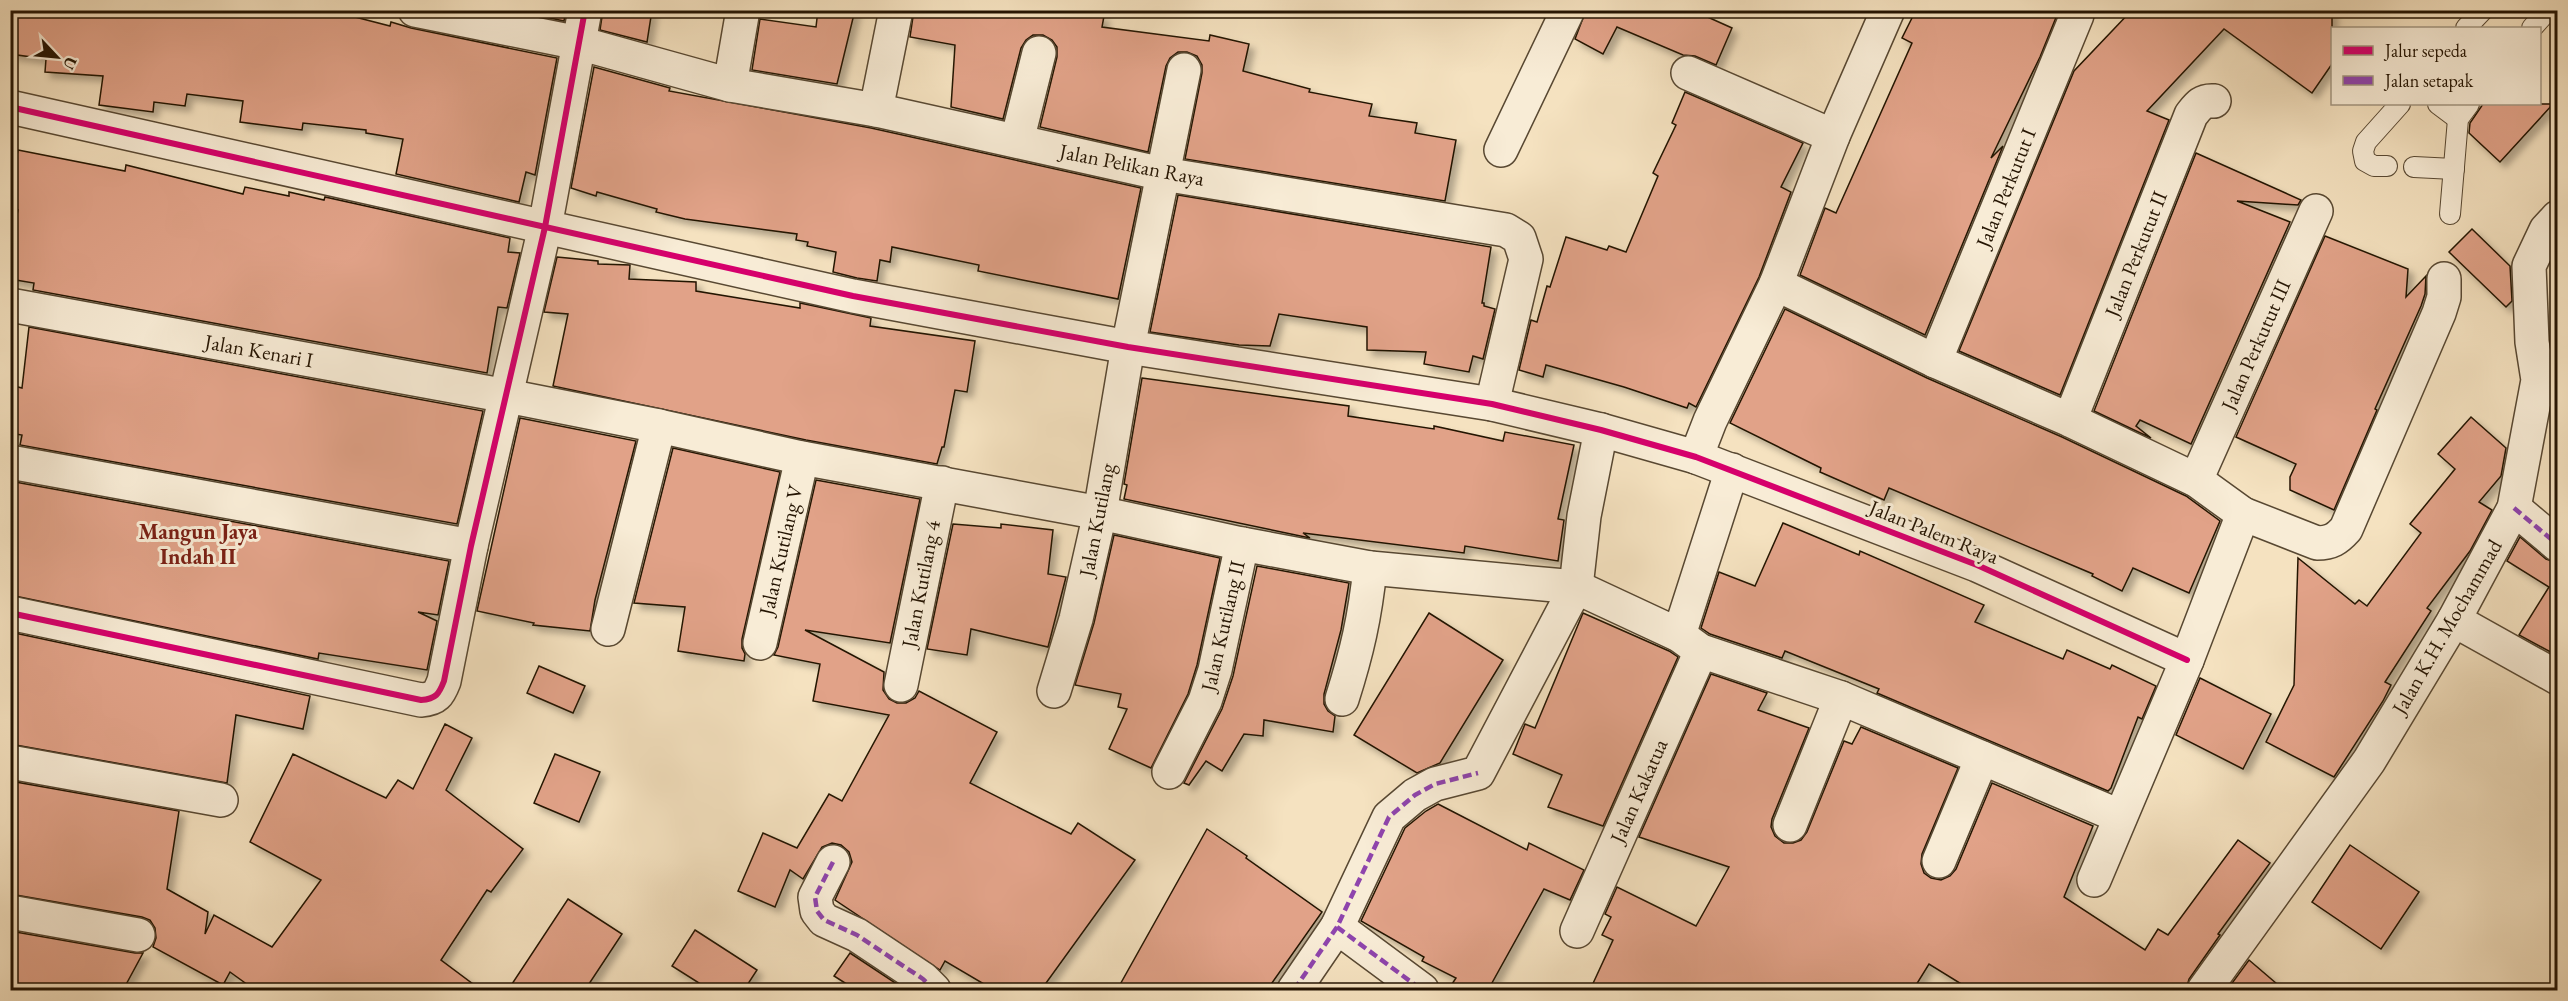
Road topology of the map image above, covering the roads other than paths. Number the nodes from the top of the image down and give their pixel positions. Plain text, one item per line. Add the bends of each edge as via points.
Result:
1 (415, 10) edge
2 (585, 10) edge
3 (743, 10) edge
4 (896, 10) edge
5 (1568, 10) edge
6 (1888, 10) edge
7 (2483, 10) edge
8 (2548, 10) edge
9 (2077, 15) dead end
10 (2467, 27) edge
11 (2533, 27) edge
12 (579, 43) junction
13 (1039, 52) dead end
14 (1184, 70) dead end
15 (1688, 73) dead end
16 (730, 85) junction
17 (2214, 101) dead end
18 (2399, 105) edge
19 (2442, 105) edge
20 (10, 107) edge
21 (876, 110) junction
22 (2463, 111) edge
23 (1833, 136) junction
24 (1017, 141) junction
25 (1501, 150) dead end
26 (2387, 166) dead end
27 (2414, 167) dead end
28 (2454, 169) junction
29 (1162, 174) junction
30 (2316, 211) dead end
31 (2450, 214) dead end
32 (2558, 217) edge
33 (545, 227) junction
34 (2444, 279) dead end
35 (1776, 284) junction
36 (10, 305) edge
37 (1128, 347) junction
38 (1935, 361) junction
39 (507, 396) junction
40 (1492, 404) junction
41 (2070, 420) junction
42 (659, 426) junction
43 (1601, 430) junction
44 (1696, 456) junction
45 (802, 458) junction
46 (10, 462) edge
47 (1732, 470) junction
48 (2196, 480) junction
49 (942, 483) junction
50 (2514, 508) junction
51 (1100, 513) junction
52 (2243, 514) junction
53 (1242, 544) junction
54 (2558, 545) edge
55 (471, 546) junction
56 (1370, 568) junction
57 (1576, 587) junction
58 (10, 613) edge
59 (2454, 620) junction
60 (608, 629) dead end
61 (760, 643) dead end
62 (1690, 643) junction
63 (2187, 660) junction
64 (2558, 678) edge
65 (901, 685) dead end
66 (1054, 691) dead end
67 (1841, 698) junction
68 (1342, 699) dead end
69 (1982, 758) junction
70 (10, 762) edge
71 (1169, 772) dead end
72 (221, 800) dead end
73 (2120, 816) junction
74 (1790, 825) dead end
75 (1939, 861) dead end
76 (833, 862) dead end
77 (2094, 880) dead end
78 (10, 912) edge
79 (1337, 927) junction
80 (1577, 931) dead end
81 (138, 935) dead end
82 (934, 990) edge
83 (1294, 990) edge
84 (1422, 990) edge
85 (2204, 990) edge

1 - 12 street, Jalan Pelikan Raya
2 - 12 street
3 - 16 street
4 - 21 street
5 - 25 street
6 - 23 street
7 - 10 lane
8 - 11 lane
9 - 38 street, Jalan Perkutut I
12 - 16 street, Jalan Pelikan Raya
12 - 33 street
13 - 24 street
14 - 29 street, Jalan Kutilang
15 - 23 street
16 - 21 street, Jalan Pelikan Raya
17 - 41 street, Jalan Perkutut II via 2198,106 2191,115
18 - 26 lane via 2366,142 2363,151 2365,161
19 - 22 lane
20 - 33 street, Jalan Palem Raya
21 - 24 street, Jalan Pelikan Raya
22 - 28 lane
23 - 35 street
24 - 29 street, Jalan Pelikan Raya
27 - 28 lane
28 - 31 lane
29 - 37 street, Jalan Kutilang
29 - 40 street, Jalan Pelikan Raya via 1492,226 1519,238 1526,259
30 - 48 street, Jalan Perkutut III
32 - 50 street, Jalan K.H. Mochammad via 2546,230 2529,266 2538,380
33 - 37 street, Jalan Palem Raya via 854,296
33 - 39 street
34 - 52 street via 2439,313 2346,529 2328,543 2317,543
35 - 38 street
35 - 44 street
36 - 39 street, Jalan Kenari I
37 - 40 street, Jalan Palem Raya
37 - 51 street, Jalan Kutilang
38 - 41 street
39 - 42 street, Jalan Kenari I
39 - 55 street
40 - 43 street, Jalan Palem Raya
41 - 48 street
42 - 45 street, Jalan Kenari I
42 - 60 street
43 - 44 street, Jalan Palem Raya
43 - 57 street via 1584,516
44 - 47 street, Jalan Palem Raya
45 - 49 street, Jalan Kenari I
45 - 61 street, Jalan Kutilang V
46 - 55 street
47 - 62 street, Jalan Kakatua
47 - 63 street, Jalan Palem Raya via 1977,566
48 - 52 street
49 - 51 street, Jalan Kenari I
49 - 65 street, Jalan Kutilang 4
50 - 54 street
50 - 59 street, Jalan K.H. Mochammad
51 - 53 street, Jalan Kenari I
51 - 66 street, Jalan Kutilang via 1076,619
52 - 63 street
53 - 56 street, Jalan Kenari I
53 - 71 street, Jalan Kutilang II via 1205,701
55 - 58 street via 444,681 432,699
56 - 57 street, Jalan Kenari I
56 - 68 street via 1361,634
57 - 62 street, Jalan Kenari I
57 - 79 street via 1478,773 1435,784 1389,817
59 - 64 street
59 - 85 street, Jalan K.H. Mochammad via 2369,761
62 - 67 street, Jalan Kenari I
62 - 80 street, Jalan Kakatua
63 - 73 street
67 - 69 street, Jalan Kenari I
67 - 74 street
69 - 73 street, Jalan Kenari I
69 - 75 street
70 - 72 street
73 - 77 street
76 - 82 street via 815,897 817,911 824,920 867,941
78 - 81 street
79 - 83 street
79 - 84 street

